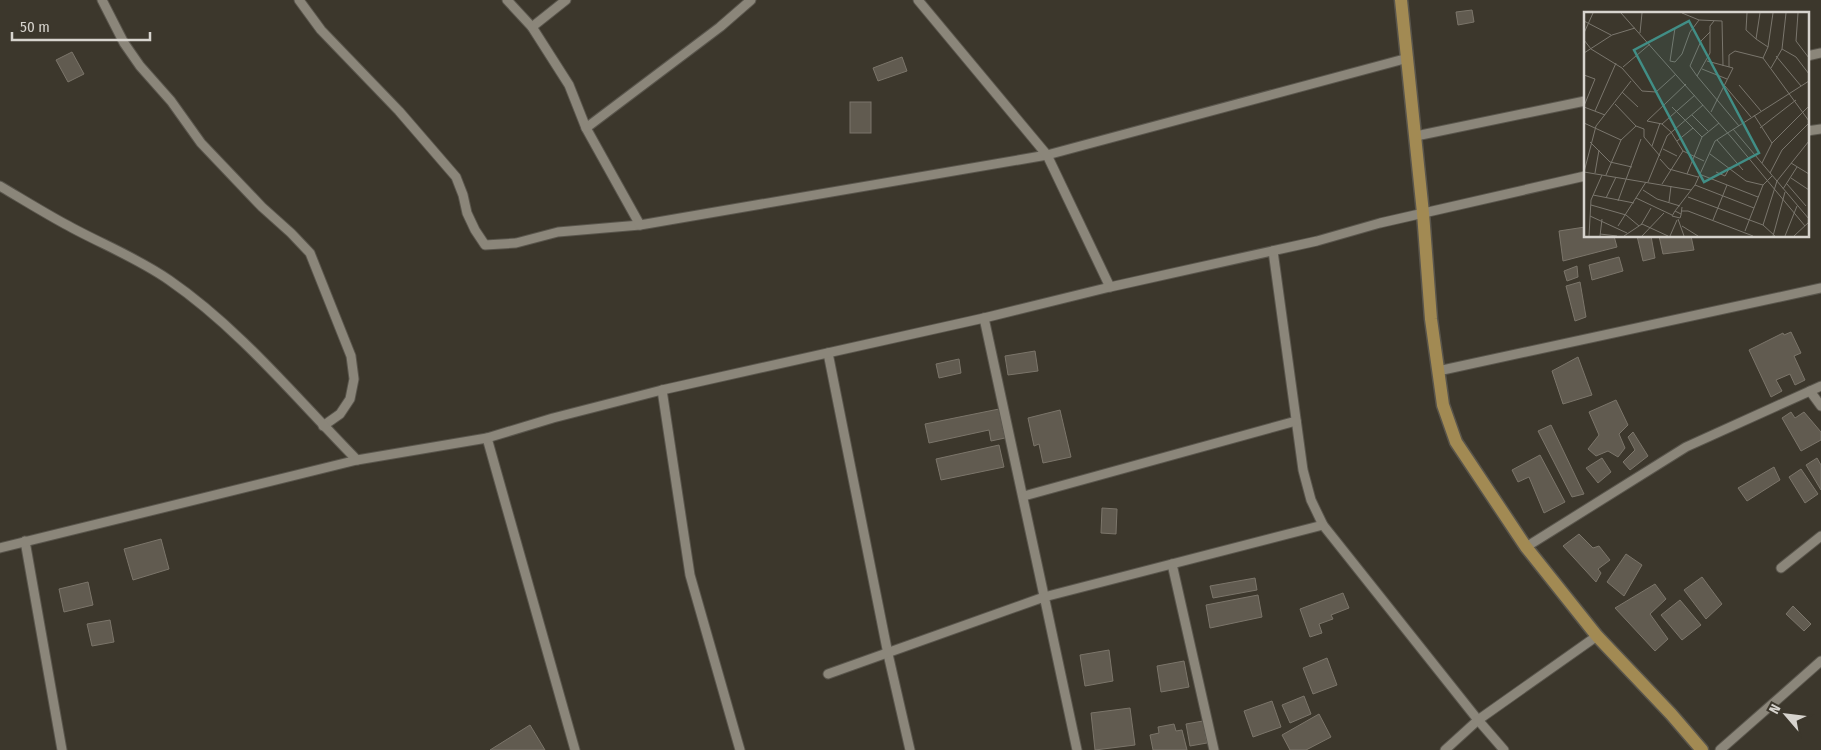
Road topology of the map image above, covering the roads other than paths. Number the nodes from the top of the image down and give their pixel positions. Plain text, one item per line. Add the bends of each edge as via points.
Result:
1 (102, 0) edge
2 (299, 0) edge
3 (508, 0) edge
4 (566, 0) edge
5 (751, 0) edge
6 (918, 0) edge
7 (1401, 0) edge
8 (532, 27) junction
9 (1821, 53) edge
10 (1808, 56) edge
11 (1408, 58) junction
12 (1584, 102) edge
13 (586, 128) junction
14 (1821, 129) edge
15 (1808, 131) edge
16 (1416, 136) junction
17 (1047, 155) junction
18 (1584, 176) edge
19 (0, 186) edge
20 (1423, 213) junction
21 (640, 225) junction
22 (1273, 251) junction
23 (1110, 287) junction
24 (1821, 288) edge
25 (984, 318) junction
26 (828, 353) junction
27 (1438, 371) junction
28 (1821, 386) edge
29 (662, 390) junction
30 (1810, 391) junction
31 (1821, 406) edge
32 (1296, 421) junction
33 (323, 426) junction
34 (487, 438) junction
35 (357, 460) junction
36 (1024, 496) junction
37 (1322, 525) junction
38 (1821, 536) edge
39 (25, 541) junction
40 (1526, 547) junction
41 (0, 548) edge
42 (1172, 564) junction
43 (1781, 568) dead end
44 (1044, 597) junction
45 (1597, 636) junction
46 (888, 654) junction
47 (1821, 661) edge
48 (828, 674) dead end
49 (1478, 720) junction
50 (62, 750) edge
51 (575, 750) edge
52 (740, 750) edge
53 (910, 750) edge
54 (1077, 750) edge
55 (1214, 750) edge
56 (1445, 750) edge
57 (1504, 750) edge
58 (1702, 750) edge
59 (1720, 750) edge

1 - 33 street via 124,43 201,143 310,253 351,356 354,379 350,399 340,414
2 - 21 street via 321,30 456,177 467,212 486,245 516,243 558,232
3 - 8 street
4 - 8 street
5 - 13 street
6 - 17 street
7 - 11 main road
8 - 13 street via 569,85
9 - 10 street
11 - 16 main road
11 - 17 street
12 - 16 street
13 - 21 street
14 - 15 street
16 - 20 main road
17 - 21 street
17 - 23 street
18 - 20 street
19 - 33 street via 169,280 224,325
20 - 22 street
20 - 27 main road
22 - 23 street
22 - 32 street
23 - 25 street
24 - 27 street
25 - 26 street
25 - 36 street
26 - 29 street
26 - 46 street
27 - 40 main road via 1443,405 1456,442
28 - 30 street
29 - 34 street
29 - 52 street via 690,574
30 - 31 street
30 - 40 street via 1686,447
32 - 36 street
32 - 37 street via 1303,470
33 - 35 street
34 - 35 street
34 - 51 street
35 - 39 street
36 - 44 street
37 - 42 street
37 - 49 street
38 - 43 street
39 - 41 street
39 - 50 street
40 - 45 main road
42 - 44 street
42 - 55 street
44 - 46 street
44 - 54 street
45 - 49 street
45 - 58 main road
46 - 48 street
46 - 53 street
47 - 59 street
49 - 56 street
49 - 57 street

